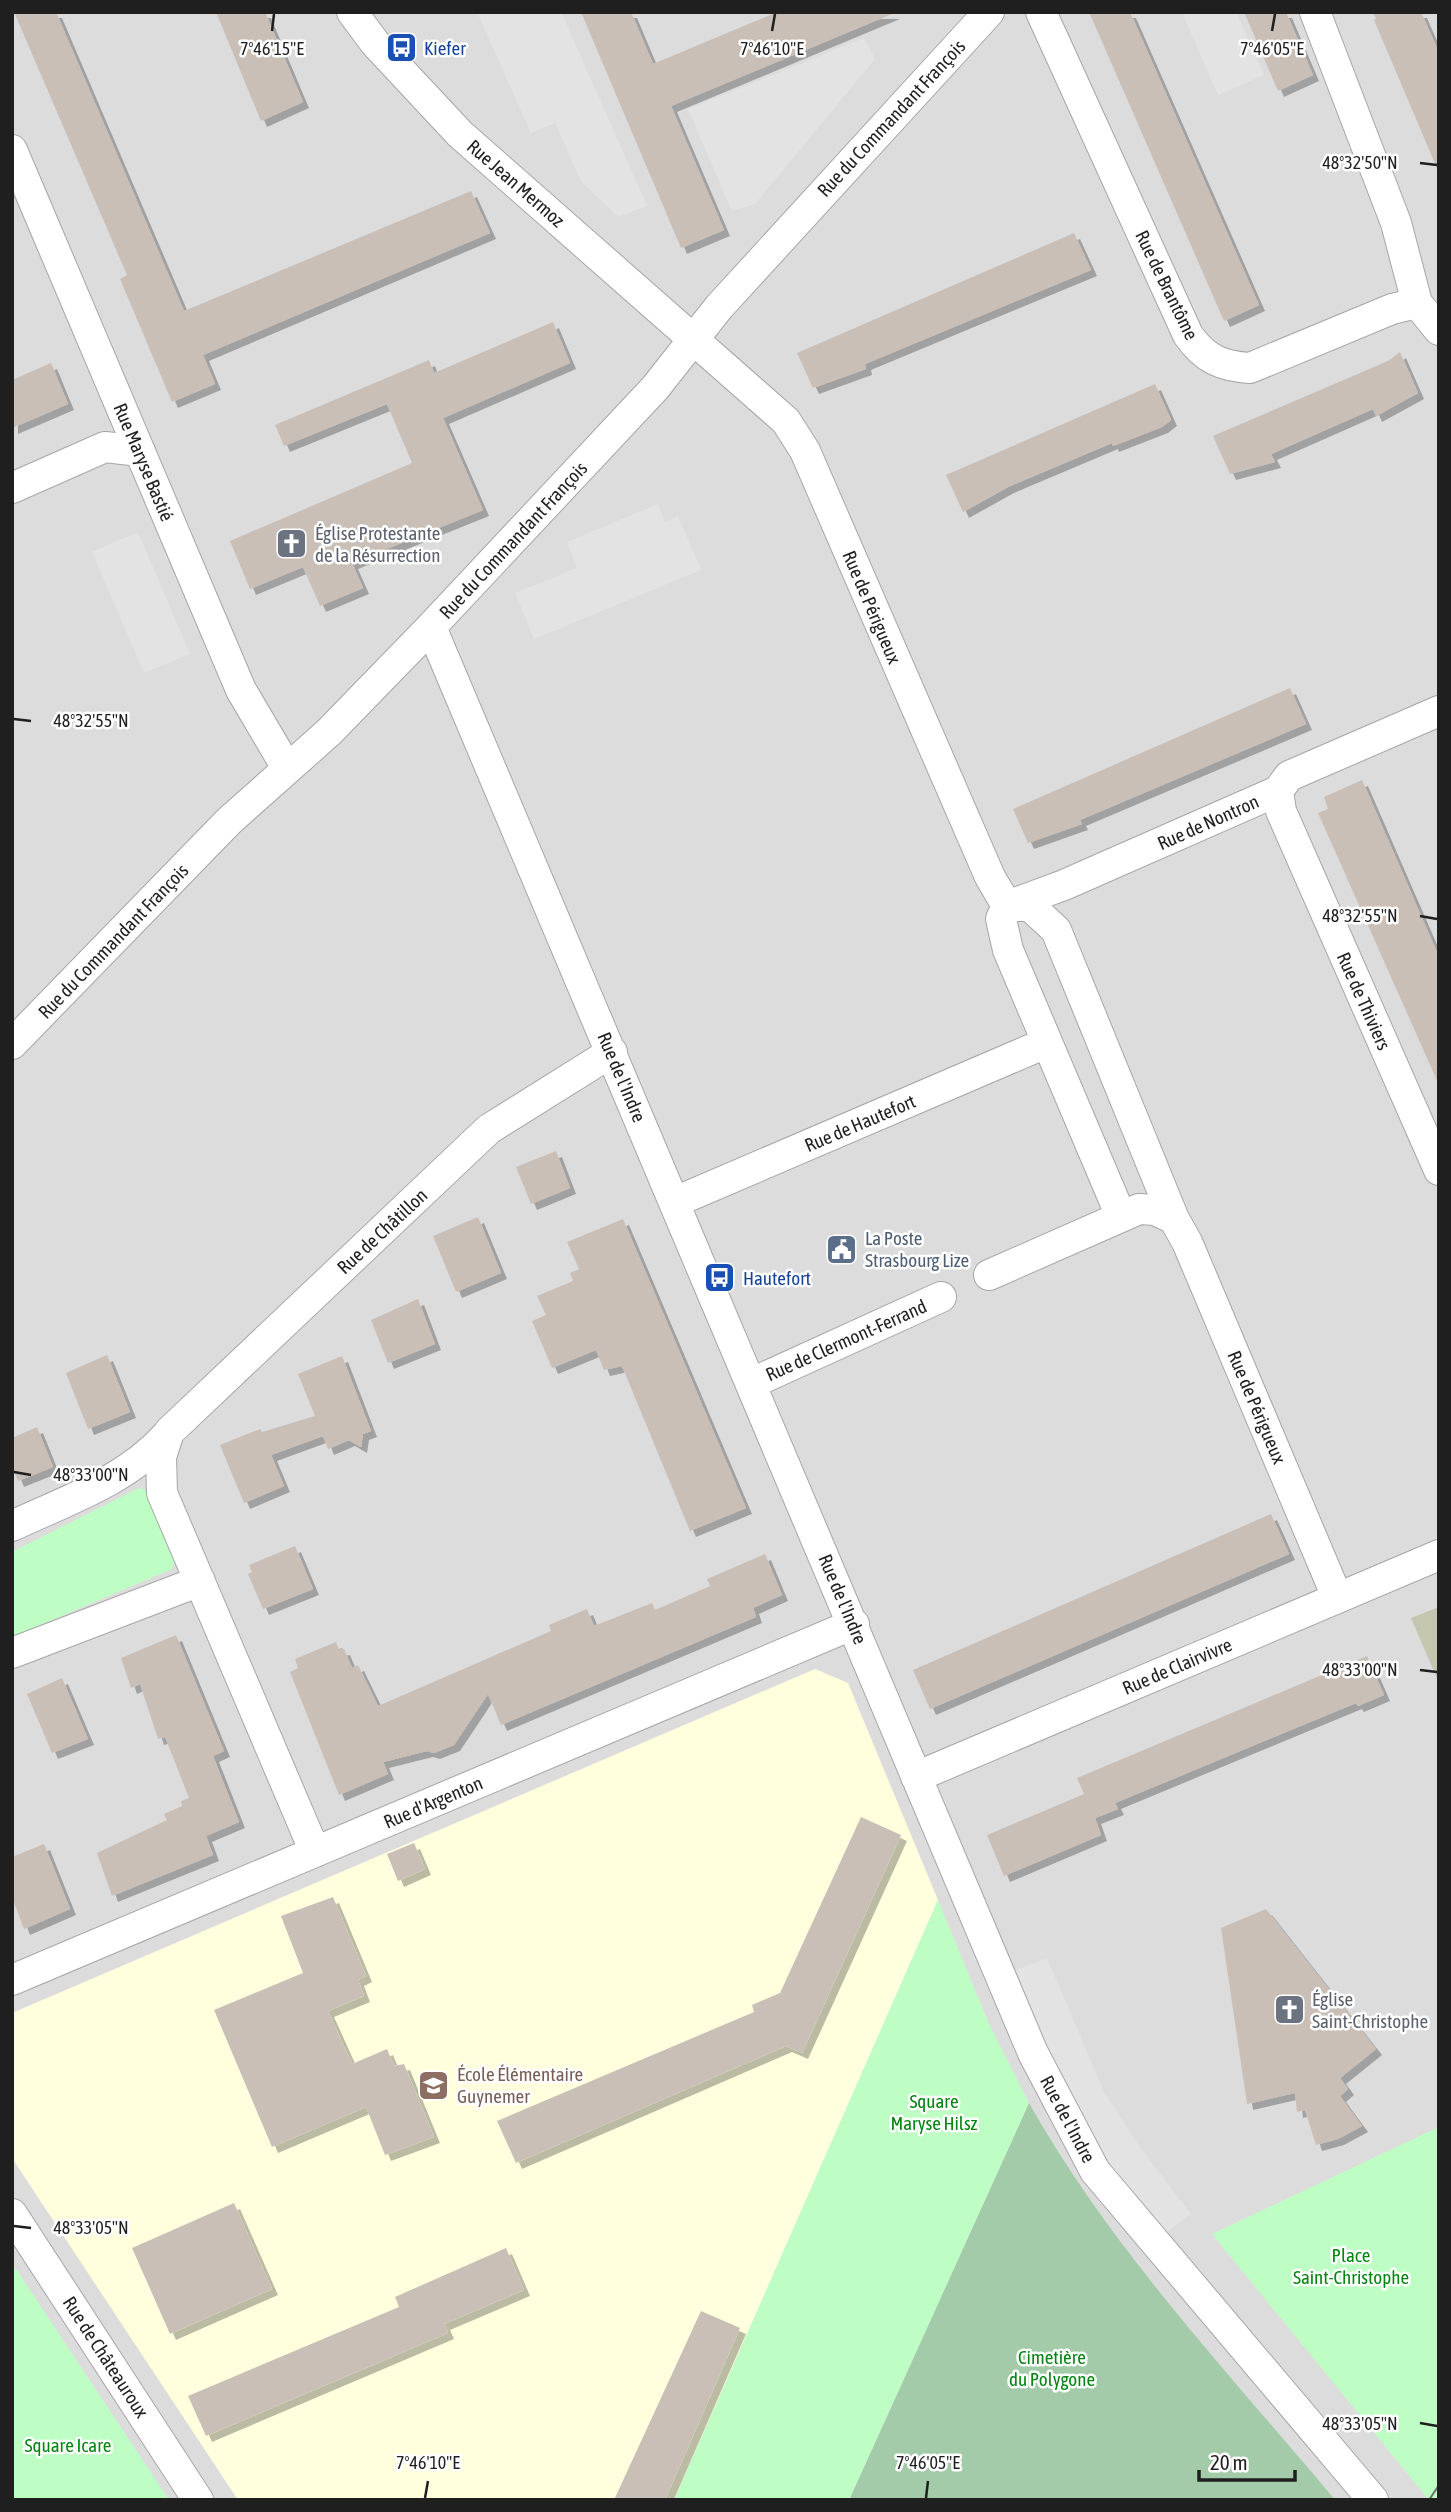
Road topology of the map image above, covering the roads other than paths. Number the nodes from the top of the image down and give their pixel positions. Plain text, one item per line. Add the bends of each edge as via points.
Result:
1 (352, 12) edge
2 (989, 12) edge
3 (1041, 12) edge
4 (1315, 12) edge
5 (12, 150) edge
6 (1418, 303) junction
7 (1439, 330) edge
8 (695, 338) junction
9 (140, 451) junction
10 (12, 488) edge
11 (431, 627) junction
12 (1439, 711) edge
13 (286, 768) junction
14 (1278, 792) junction
15 (1007, 906) junction
16 (1046, 1043) junction
17 (12, 1044) edge
18 (612, 1052) junction
19 (1439, 1170) edge
20 (675, 1202) junction
21 (1121, 1214) junction
22 (1174, 1219) junction
23 (989, 1275) dead end
24 (941, 1297) dead end
25 (752, 1383) junction
26 (169, 1432) junction
27 (12, 1526) edge
28 (1439, 1555) edge
29 (200, 1581) junction
30 (1337, 1597) junction
31 (853, 1625) junction
32 (12, 1653) edge
33 (916, 1777) junction
34 (315, 1852) junction
35 (12, 1980) edge
36 (12, 2214) edge
37 (198, 2500) edge
38 (1373, 2500) edge

1 - 8 street, Rue Jean Mermoz via 460,134
2 - 8 street, Rue du Commandant François via 762,258
3 - 6 street, Rue de Brantôme via 1188,335 1212,360 1228,367 1250,368 1392,309
4 - 6 street via 1396,223
5 - 9 street, Rue Maryse Bastié
6 - 7 street
8 - 11 street, Rue du Commandant François via 655,388
8 - 15 street, Rue de Périgueux via 763,398 797,437 990,877
9 - 10 street via 105,447
9 - 13 street, Rue Maryse Bastié via 241,690
11 - 13 street, Rue du Commandant François via 329,732
11 - 18 street, Rue de l'Indre
12 - 14 street, Rue de Nontron via 1289,776
13 - 17 street, Rue du Commandant François
14 - 15 street, Rue de Nontron
14 - 19 street, Rue de Thiviers via 1281,811
15 - 16 street via 1001,919 1003,933
15 - 22 street, Rue de Périgueux via 1030,906 1056,930
16 - 20 street, Rue de Hautefort
16 - 21 street
18 - 20 street, Rue de l'Indre
18 - 26 street, Rue de Châtillon via 489,1129
20 - 25 street, Rue de l'Indre
21 - 22 street via 1155,1210
21 - 23 street
22 - 30 street, Rue de Périgueux
24 - 25 street, Rue de Clermont-Ferrand
25 - 31 street, Rue de l'Indre
26 - 27 street, Rue de Châtillon via 148,1456 121,1475
26 - 29 street via 161,1457 162,1493
28 - 30 street, Rue de Clairvivre
29 - 32 street
29 - 34 street
30 - 33 street, Rue de Clairvivre
31 - 33 street, Rue de l'Indre
31 - 34 street, Rue d'Argenton
33 - 38 street, Rue de l'Indre via 1033,2053 1095,2171
34 - 35 street, Rue d'Argenton
36 - 37 street, Rue de Châteauroux

